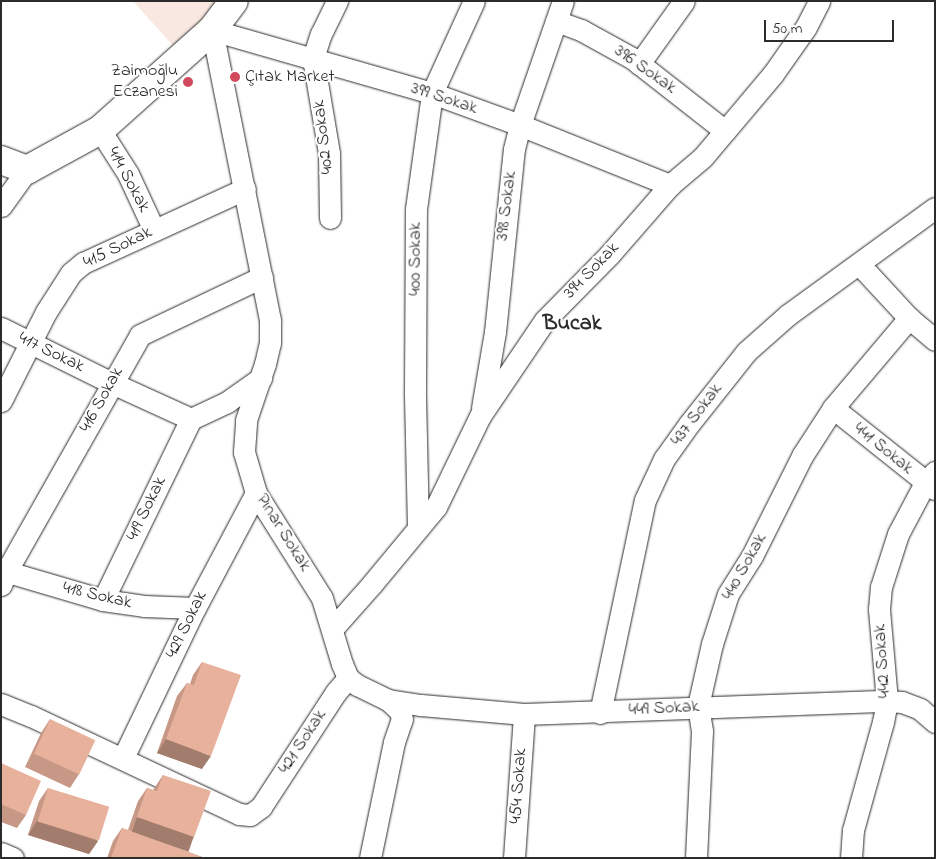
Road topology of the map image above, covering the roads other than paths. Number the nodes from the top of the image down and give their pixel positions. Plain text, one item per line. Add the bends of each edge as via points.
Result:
1 (234, 1) edge
2 (337, 1) edge
3 (474, 1) edge
4 (684, 1) edge
5 (819, 1) edge
6 (560, 11) edge
7 (212, 30) junction
8 (313, 58) junction
9 (640, 64) junction
10 (432, 93) junction
11 (520, 125) junction
12 (100, 130) junction
13 (726, 131) junction
14 (1, 160) edge
15 (27, 170) junction
16 (670, 186) junction
17 (245, 189) junction
18 (1, 206) edge
19 (935, 208) edge
20 (330, 218) dead end
21 (154, 230) junction
22 (859, 264) junction
23 (262, 277) junction
24 (909, 318) junction
25 (1, 328) edge
26 (935, 340) edge
27 (31, 343) junction
28 (261, 378) junction
29 (112, 383) junction
30 (1, 401) edge
31 (833, 408) junction
32 (480, 416) junction
33 (191, 419) junction
34 (932, 481) edge
35 (256, 493) junction
36 (418, 528) junction
37 (3, 575) edge
38 (103, 600) junction
39 (195, 608) junction
40 (333, 628) junction
41 (348, 678) junction
42 (388, 700) junction
43 (887, 702) junction
44 (1, 704) edge
45 (698, 706) junction
46 (600, 713) junction
47 (524, 714) junction
48 (935, 722) edge
49 (122, 758) junction
50 (1, 853) edge
51 (13, 858) edge
52 (370, 858) edge
53 (514, 858) edge
54 (696, 858) edge
55 (850, 858) edge

1 - 7 street
2 - 8 street, 402 Sokak
3 - 10 street, 400 Sokak
4 - 9 street
5 - 13 street, 394 Sokak via 773,74
6 - 9 street, 396 Sokak via 581,30
6 - 11 street, 398 Sokak
7 - 8 street, 399 Sokak
7 - 12 street
7 - 17 street, Pınar Sokak
8 - 10 street, 399 Sokak
8 - 20 street, 402 Sokak via 328,153
9 - 13 street, 396 Sokak
10 - 11 street, 399 Sokak
10 - 36 street, 400 Sokak via 416,209
11 - 16 street, 399 Sokak
11 - 32 street, 398 Sokak via 508,192 495,332
12 - 15 street
12 - 21 street, 414 Sokak via 128,174
13 - 16 street, 394 Sokak
14 - 15 street
15 - 18 street
16 - 32 street, 394 Sokak via 545,320
17 - 21 street, 415 Sokak
17 - 23 street, Pınar Sokak
19 - 22 street, 437 Sokak
21 - 27 street, 415 Sokak via 83,263 71,273
22 - 24 street
22 - 46 street, 437 Sokak via 789,314 746,352 664,459 645,500
23 - 28 street, Pınar Sokak via 270,320 270,343
23 - 29 street, 416 Sokak via 140,335
24 - 26 street
24 - 31 street, 440 Sokak
25 - 27 street, 417 Sokak
27 - 29 street, 417 Sokak
27 - 30 street, 415 Sokak
28 - 33 street via 227,402
28 - 35 street, Pınar Sokak via 246,420 244,436 244,452
29 - 33 street, 417 Sokak
29 - 37 street, 416 Sokak
31 - 34 street, 441 Sokak
31 - 45 street, 440 Sokak via 802,456 752,556 728,594 712,644
32 - 36 street, 394 Sokak via 436,506
33 - 38 street, 419 Sokak
34 - 43 street, 442 Sokak via 898,534 881,586 879,609
35 - 39 street, 429 Sokak
35 - 40 street, Pınar Sokak via 322,598
36 - 40 street, 394 Sokak
37 - 38 street, 418 Sokak
38 - 39 street, 418 Sokak
39 - 49 street, 429 Sokak
40 - 41 street, Pınar Sokak
41 - 42 street
41 - 49 street, 421 Sokak via 261,807 250,816 239,814
42 - 47 street, 449 Sokak via 421,706
42 - 52 street via 400,711 402,719 394,742
43 - 45 street, 449 Sokak
43 - 48 street, 449 Sokak via 902,702 920,709
43 - 55 street, 442 Sokak via 853,830
44 - 49 street
45 - 46 street, 449 Sokak
45 - 54 street, 440 Sokak via 702,730
46 - 47 street, 449 Sokak
47 - 53 street, 454 Sokak
50 - 51 street

